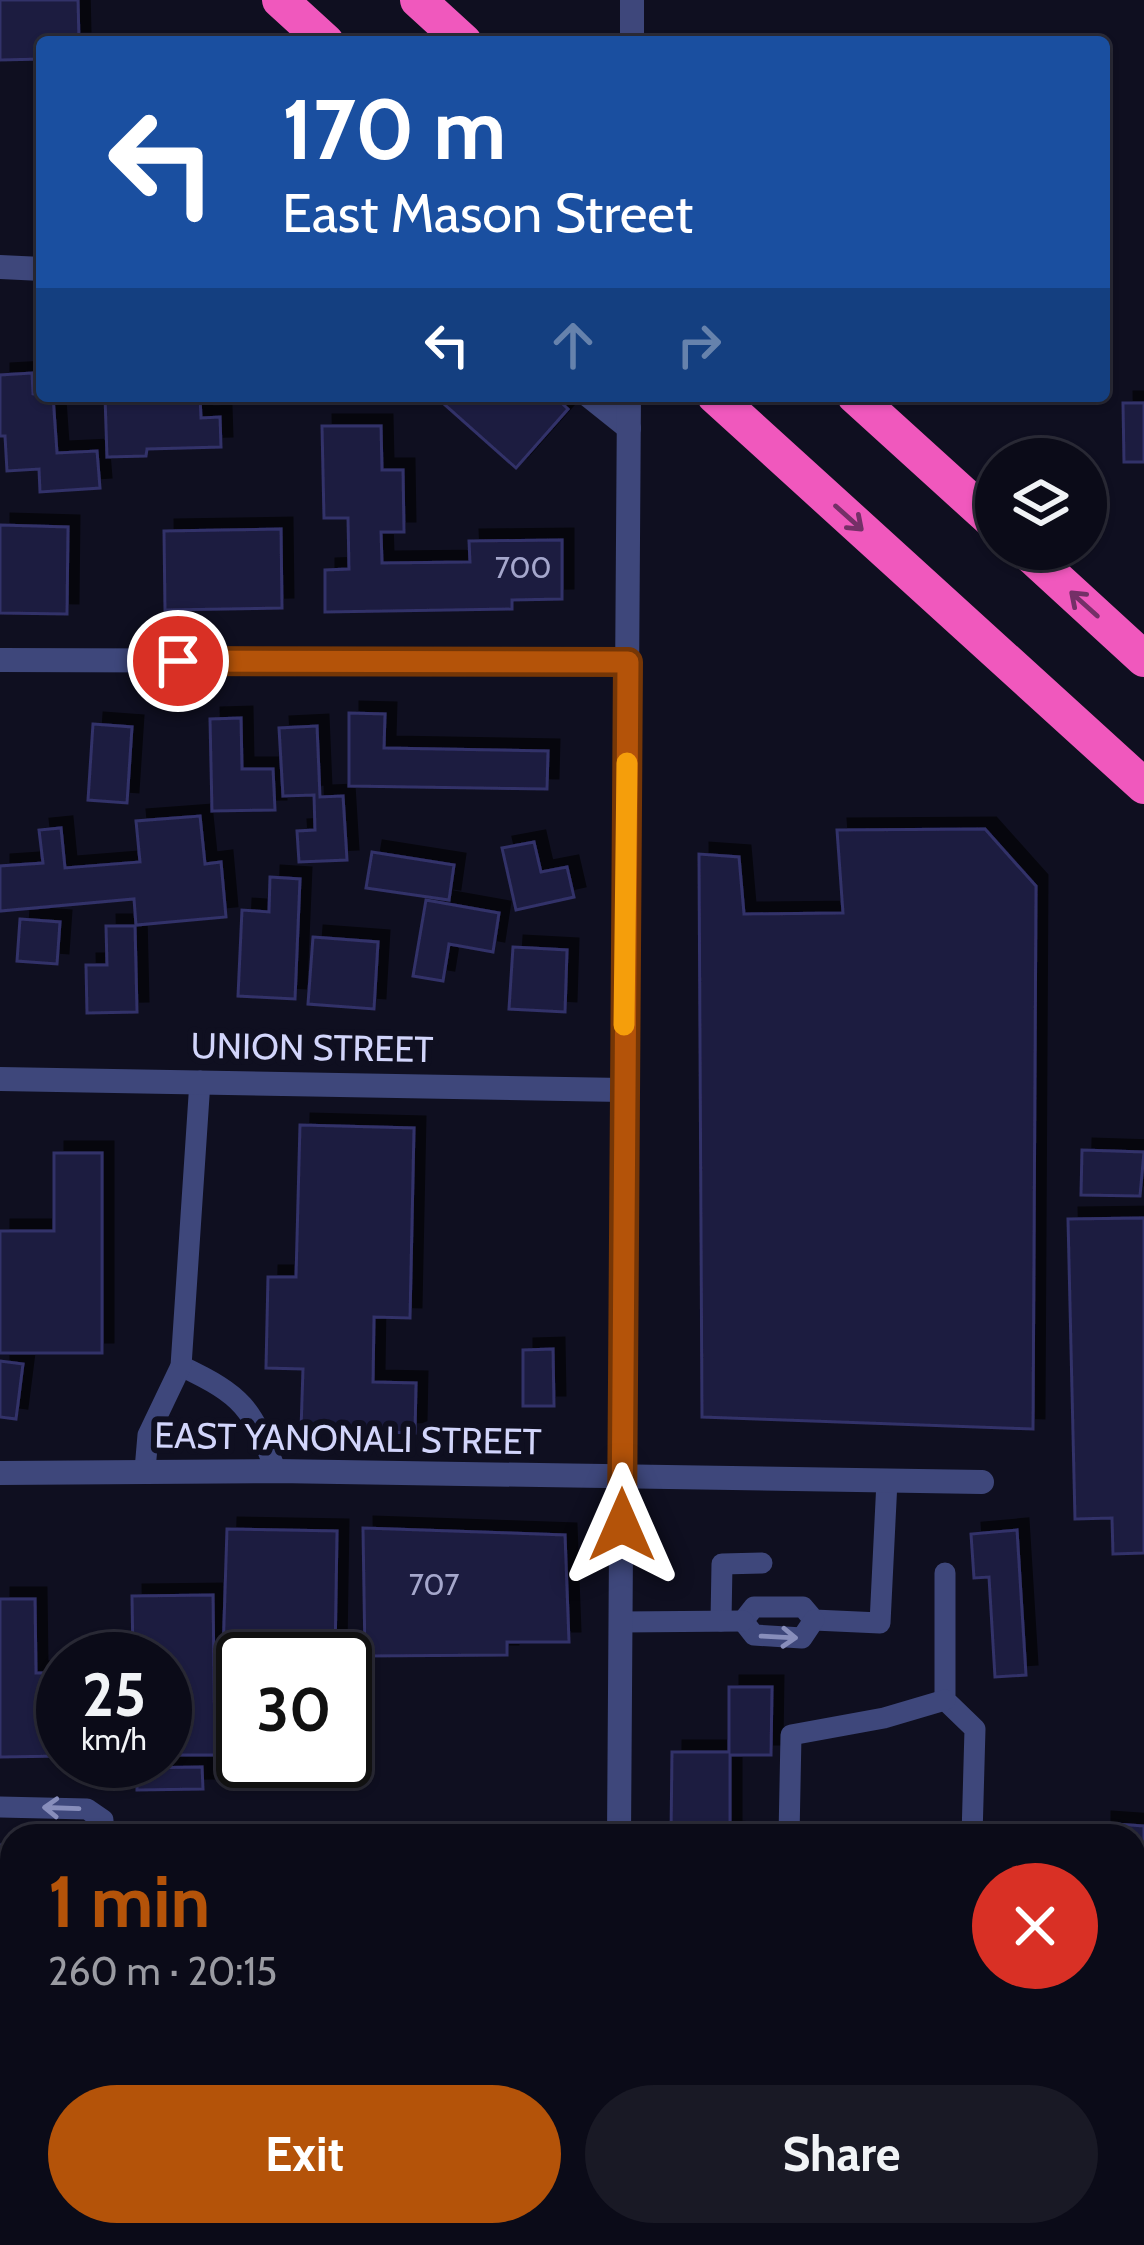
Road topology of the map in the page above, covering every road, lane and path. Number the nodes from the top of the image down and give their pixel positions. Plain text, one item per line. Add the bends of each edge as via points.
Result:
1 (280, 0) edge
2 (418, 0) edge
3 (632, 0) edge
4 (319, 36) edge
5 (457, 36) edge
6 (632, 36) edge
7 (0, 267) edge
8 (36, 268) edge
9 (597, 402) edge
10 (629, 402) edge
11 (722, 402) edge
12 (862, 402) edge
13 (629, 428) junction
14 (975, 505) edge
15 (1047, 570) edge
16 (1144, 658) edge
17 (0, 660) edge
18 (628, 662) junction
19 (1144, 786) edge
20 (0, 1079) edge
21 (200, 1081) junction
22 (623, 1090) junction
23 (181, 1366) junction
24 (145, 1470) junction
25 (276, 1471) junction
26 (0, 1473) edge
27 (622, 1478) junction
28 (887, 1481) junction
29 (982, 1482) dead end
30 (762, 1563) dead end
31 (945, 1573) dead end
32 (732, 1621) junction
33 (621, 1622) junction
34 (945, 1700) junction
35 (0, 1807) edge
36 (103, 1824) edge
37 (619, 1824) edge
38 (789, 1824) edge
39 (972, 1824) edge

1 - 4 highway
2 - 5 highway
3 - 6 street
7 - 8 street
9 - 13 street
10 - 13 street
11 -> 19 highway
12 - 14 highway
13 - 18 street
16 -> 15 highway
17 - 18 street
18 - 22 street
20 - 21 street, UNION STREET
21 - 22 street, UNION STREET
21 - 23 lane
22 - 27 street
23 - 24 lane via 148,1436
23 - 25 lane via 228,1388 257,1423
24 - 25 street, EAST YANONALI STREET
24 - 26 street, EAST YANONALI STREET
25 - 27 street, EAST YANONALI STREET
27 - 28 street, EAST YANONALI STREET
27 - 33 street
28 - 29 street, EAST YANONALI STREET
28 - 32 lane via 880,1623 814,1620 802,1607 754,1607
30 - 32 lane via 722,1564
31 - 34 lane
32 - 33 lane
33 - 37 street
34 - 38 lane via 791,1736
34 - 39 lane via 975,1729
36 -> 35 lane via 87,1809

